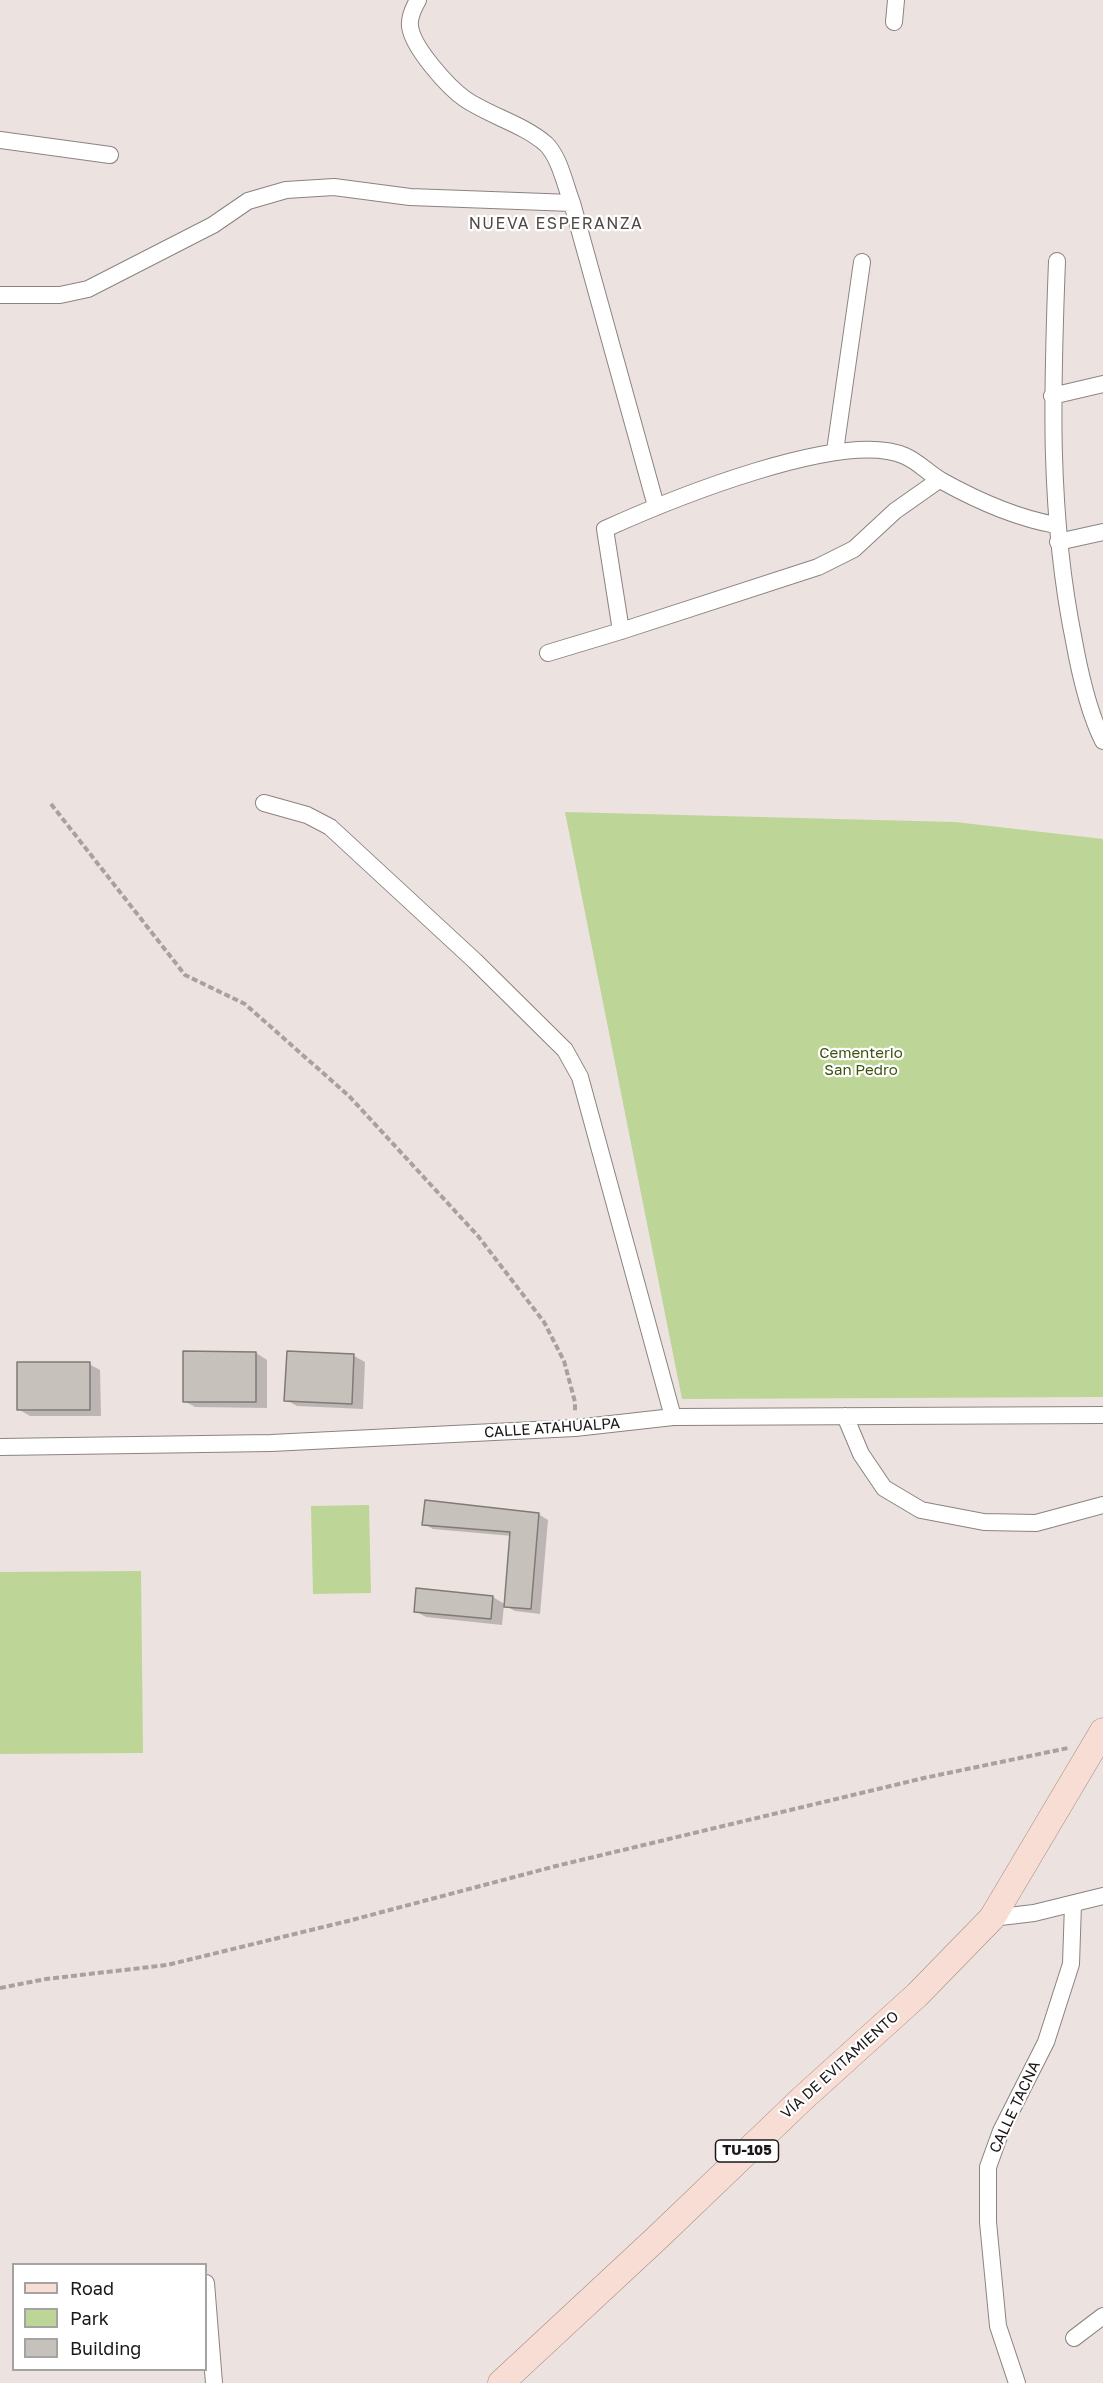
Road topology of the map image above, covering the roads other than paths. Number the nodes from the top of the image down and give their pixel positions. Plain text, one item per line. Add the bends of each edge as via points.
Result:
1 (418, 0) edge
2 (896, 0) edge
3 (894, 22) dead end
4 (0, 140) edge
5 (110, 155) dead end
6 (572, 203) junction
7 (1057, 261) dead end
8 (861, 262) dead end
9 (0, 295) edge
10 (1103, 384) edge
11 (1052, 396) junction
12 (835, 451) junction
13 (939, 480) junction
14 (656, 506) junction
15 (1103, 532) edge
16 (1057, 533) junction
17 (621, 631) junction
18 (548, 653) dead end
19 (1103, 741) edge
20 (264, 803) dead end
21 (1103, 1415) edge
22 (845, 1416) junction
23 (673, 1417) junction
24 (0, 1447) edge
25 (1103, 1505) edge
26 (1099, 1737) edge
27 (1103, 1896) edge
28 (1073, 1904) junction
29 (992, 1918) junction
30 (207, 2300) edge
31 (1103, 2316) edge
32 (1074, 2338) dead end
33 (212, 2383) edge
34 (501, 2383) edge
35 (1017, 2383) edge

1 - 6 street via 410,25 416,44 464,98 547,146
2 - 3 street
4 - 5 street
6 - 9 street via 410,197 334,187 286,190 248,201 213,225 88,289 60,295
6 - 14 street
7 - 11 street
8 - 12 street
10 - 11 street
11 - 16 street
12 - 13 street via 876,449 903,455
12 - 14 street via 758,471
13 - 16 street
13 - 17 street via 895,511 854,549 818,567
14 - 17 street via 605,529
15 - 16 street
16 - 19 street via 1078,664
17 - 18 street
20 - 23 street via 307,815 330,827 565,1050 580,1077
21 - 22 street, CALLE ATAHUALPA
22 - 23 street, CALLE ATAHUALPA
22 - 25 street via 861,1454 884,1488 921,1510 984,1522 1036,1523
23 - 24 street, CALLE ATAHUALPA via 575,1428 271,1443
26 - 29 main road, VÍA DE EVITAMIENTO / TU-105
27 - 28 street
28 - 29 street
28 - 35 street, CALLE TACNA via 1071,1964 1046,2042 1001,2131 988,2167 988,2222 998,2326
29 - 34 main road, VÍA DE EVITAMIENTO / TU-105 via 917,1995
30 - 33 street
31 - 32 street

